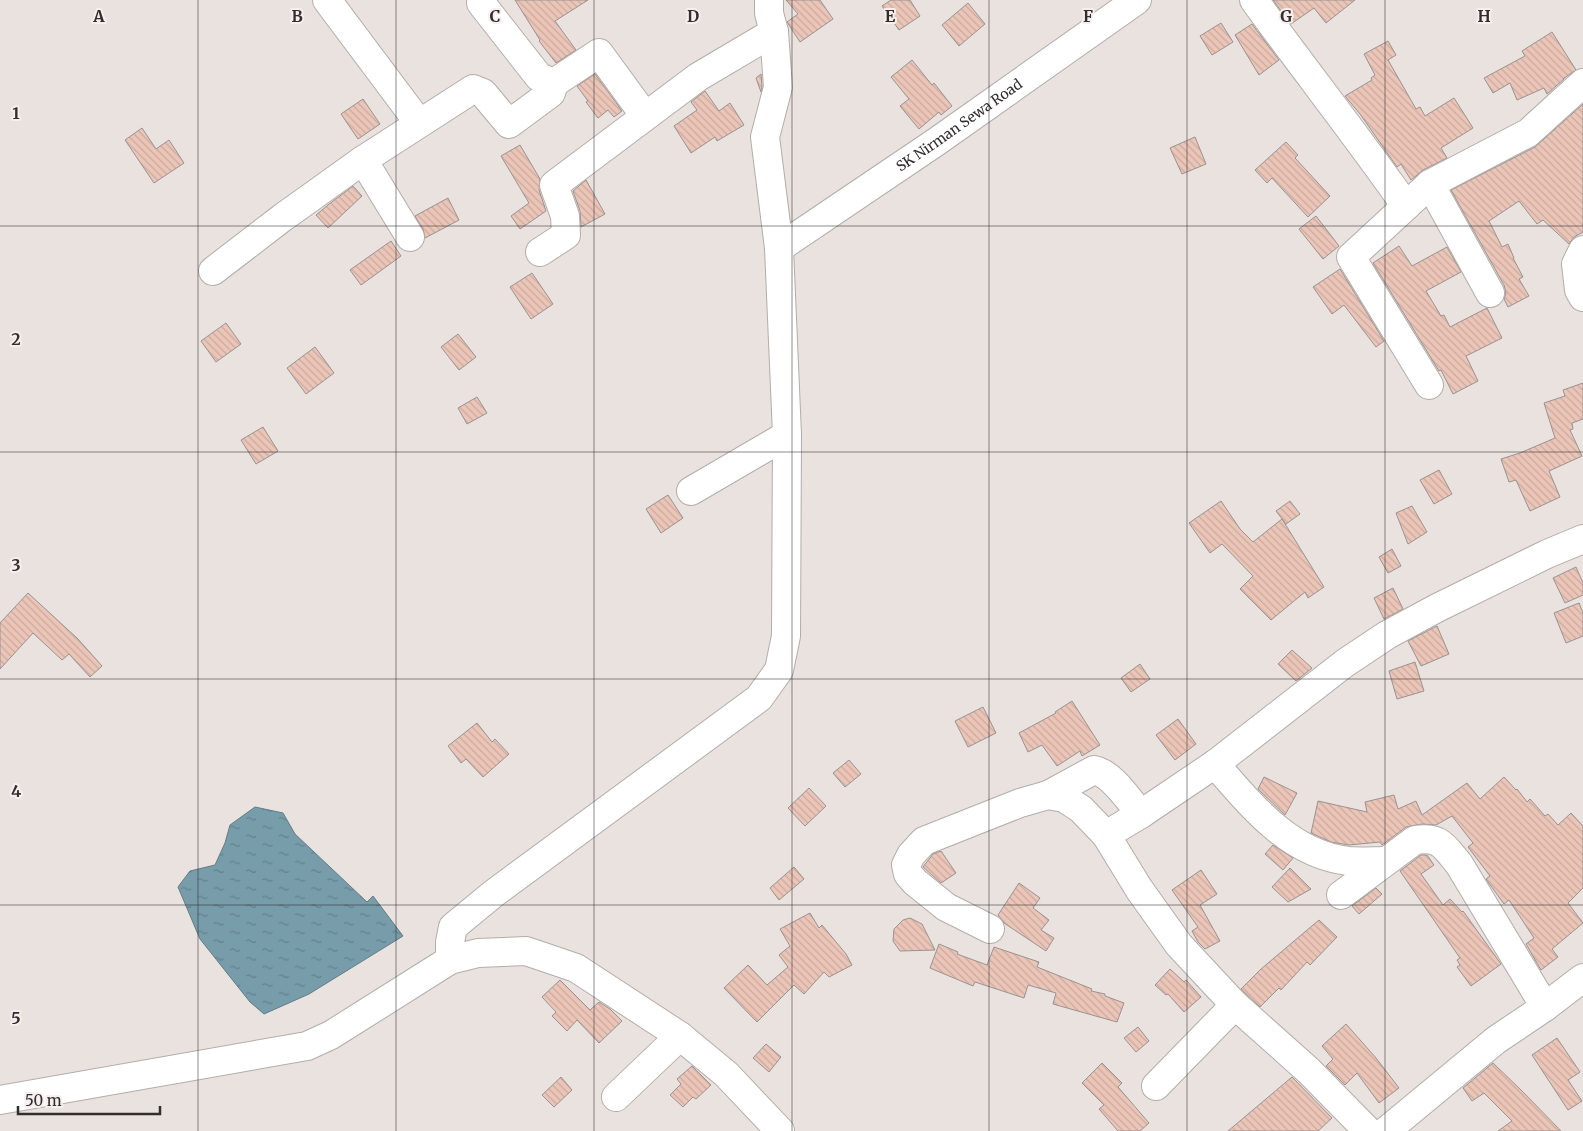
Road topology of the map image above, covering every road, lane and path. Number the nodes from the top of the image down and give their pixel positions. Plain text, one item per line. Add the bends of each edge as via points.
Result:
1 (327, 0) edge
2 (769, 0) edge
3 (1137, 0) edge
4 (1254, 0) edge
5 (481, 3) dead end
6 (774, 32) junction
7 (554, 83) junction
8 (1583, 83) edge
9 (646, 116) junction
10 (419, 123) junction
11 (362, 160) junction
12 (1430, 184) junction
13 (1406, 206) junction
14 (410, 237) dead end
15 (779, 248) junction
16 (1583, 250) edge
17 (540, 252) dead end
18 (214, 272) dead end
19 (1490, 292) dead end
20 (1583, 297) edge
21 (1429, 385) dead end
22 (787, 435) junction
23 (691, 491) dead end
24 (1583, 539) edge
25 (1215, 764) junction
26 (1048, 795) junction
27 (1141, 814) junction
28 (1106, 835) junction
29 (1386, 861) junction
30 (1341, 895) dead end
31 (990, 929) dead end
32 (450, 960) junction
33 (1583, 978) edge
34 (1235, 1005) junction
35 (1545, 1007) junction
36 (680, 1036) junction
37 (1156, 1086) dead end
38 (616, 1097) dead end
39 (0, 1100) edge
40 (780, 1131) edge
41 (1368, 1131) edge
42 (1386, 1131) edge

1 - 10 street
2 - 6 street
3 - 15 street, SK Nirman Sewa Road
4 - 13 street
5 - 7 street via 539,77
6 - 9 street via 698,77
6 - 15 street via 778,87 765,136
7 - 9 street via 599,52
7 - 10 street via 551,93 509,124 483,93 473,89
8 - 12 street via 1528,133
9 - 17 street via 554,185 566,216 566,235
10 - 11 street
11 - 14 street
11 - 18 street
12 - 13 street
12 - 19 street
13 - 21 street via 1351,257
15 - 22 street
16 - 20 street via 1576,264
22 - 23 street
22 - 32 street via 786,636 779,670 760,698 493,894 453,927
24 - 25 street via 1445,603 1387,635 1345,663
25 - 27 street
25 - 29 street via 1258,813 1310,851 1347,861
26 - 27 street via 1094,770 1102,771
26 - 28 street via 1064,798 1081,809
26 - 31 street via 924,841 906,865 915,882 946,907
27 - 28 street
28 - 34 street via 1179,945
29 - 30 street
29 - 35 street via 1415,840 1428,838 1443,845 1459,864
32 - 36 street via 478,953 526,951 576,968
32 - 39 street via 331,1035 307,1046
33 - 35 street
34 - 37 street
34 - 41 street via 1309,1071
35 - 42 street via 1496,1040
36 - 38 street
36 - 40 street via 726,1074

